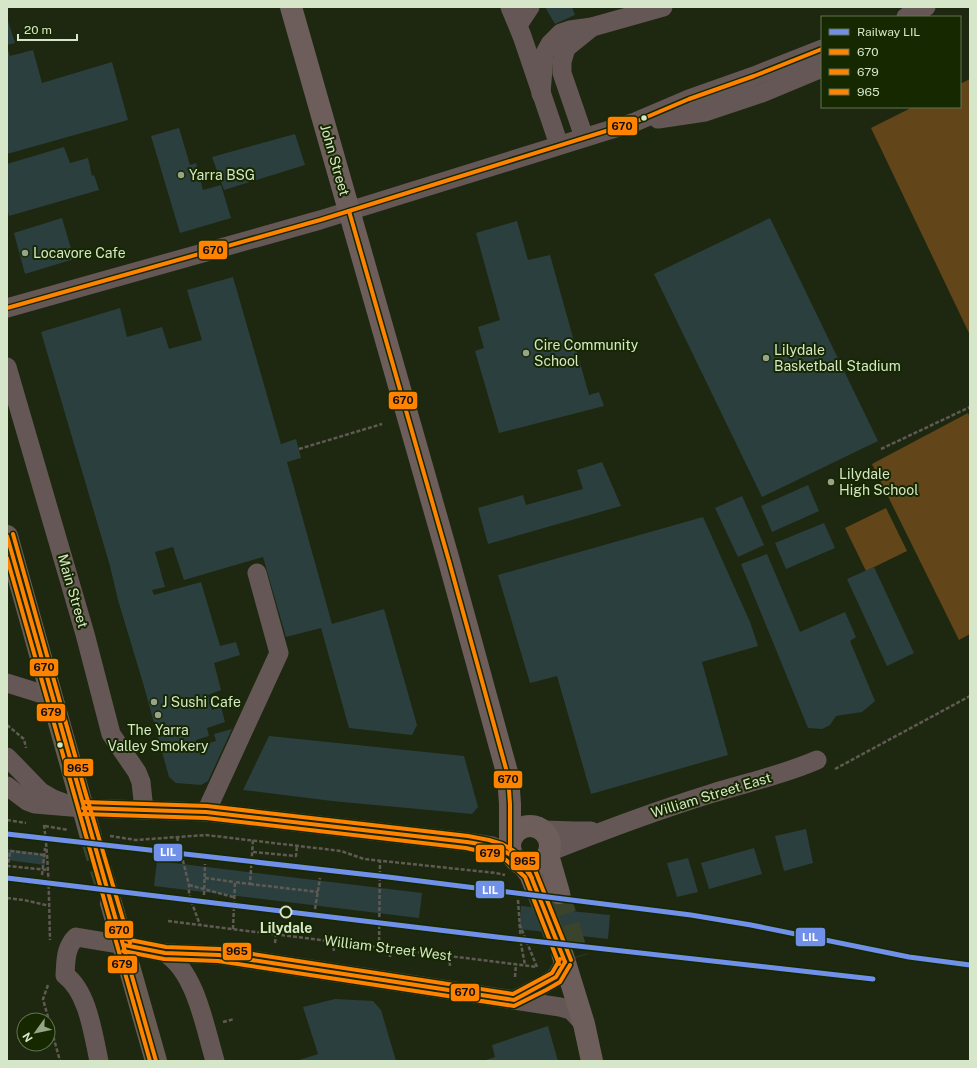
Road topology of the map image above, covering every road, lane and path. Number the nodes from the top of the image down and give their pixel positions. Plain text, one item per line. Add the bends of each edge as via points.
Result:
1 (291, 7) edge
2 (510, 7) edge
3 (530, 7) edge
4 (663, 7) edge
5 (926, 7) edge
6 (908, 16) edge
7 (592, 27) junction
8 (520, 30) junction
9 (821, 49) edge
10 (546, 51) junction
11 (562, 62) junction
12 (821, 68) edge
13 (754, 76) junction
14 (762, 93) junction
15 (541, 94) junction
16 (635, 122) junction
17 (584, 137) junction
18 (559, 145) junction
19 (349, 211) junction
20 (7, 308) edge
21 (7, 367) edge
22 (970, 407) edge
23 (382, 424) dead end
24 (299, 449) dead end
25 (881, 449) dead end
26 (7, 536) edge
27 (257, 573) dead end
28 (7, 683) edge
29 (970, 696) edge
30 (52, 697) junction
31 (7, 758) edge
32 (824, 766) joint
33 (508, 776) junction
34 (7, 786) edge
35 (83, 808) junction
36 (144, 810) junction
37 (206, 812) junction
38 (45, 826) dead end
39 (541, 829) junction
40 (605, 829) junction
41 (90, 835) junction
42 (177, 837) junction
43 (254, 840) junction
44 (45, 846) dead end
45 (297, 846) junction
46 (252, 852) junction
47 (549, 853) junction
48 (44, 855) junction
49 (380, 861) junction
50 (205, 864) dead end
51 (523, 869) junction
52 (48, 870) dead end
53 (42, 876) dead end
54 (205, 878) junction
55 (320, 878) dead end
56 (234, 882) junction
57 (250, 884) junction
58 (189, 885) junction
59 (318, 892) junction
60 (559, 893) tunnel mouth
61 (204, 895) dead end
62 (233, 897) junction
63 (7, 898) edge
64 (111, 903) tunnel mouth
65 (50, 906) dead end
66 (316, 909) dead end
67 (168, 921) dead end
68 (519, 924) junction
69 (200, 925) junction
70 (232, 929) junction
71 (276, 934) junction
72 (333, 941) junction
73 (275, 944) dead end
74 (124, 945) junction
75 (379, 947) junction
76 (390, 948) junction
77 (334, 952) dead end
78 (165, 953) junction
79 (449, 956) junction
80 (390, 957) dead end
81 (569, 958) joint
82 (516, 964) junction
83 (525, 965) junction
84 (450, 966) dead end
85 (515, 979) dead end
86 (514, 1000) junction
87 (584, 1024) junction
88 (99, 1061) edge
89 (156, 1061) edge
90 (215, 1061) edge
91 (592, 1061) edge

1 - 19 main road, John Street
2 - 8 street
3 - 8 street
4 - 7 street
5 - 6 street
7 - 10 street via 561,33
7 - 11 street via 566,48
8 - 10 street
8 - 15 street
9 - 13 street
10 - 11 street
10 - 15 street via 542,68
11 - 17 street via 562,73
12 - 14 street
13 - 14 street
13 - 16 street
14 - 16 street via 705,112
15 - 18 street
16 - 17 street
17 - 18 street
18 - 19 street
19 - 20 street
19 - 33 main road, John Street
21 - 36 street, Main Street via 85,634 111,734 139,777
22 - 25 path
23 - 24 path
26 - 30 highway
27 - 37 street via 279,653
28 - 30 street
29 - 32 path
30 - 35 highway
31 - 35 street via 47,796
32 - 40 street, William Street East via 800,768 709,794
33 - 39 main road, John Street
33 - 51 main road, John Street via 510,804
34 - 35 street via 30,803
35 - 36 street
35 - 41 highway
36 - 37 street
37 - 51 street via 492,846
38 - 41 path
39 - 40 street, William Street East via 575,832
39 - 47 main road, John Street via 550,841
39 - 51 main road via 528,825 518,829 511,838
40 - 47 street, William Street East
41 - 42 path via 136,840
42 - 43 path via 206,835
42 - 58 path
43 - 45 path
43 - 46 path
44 - 48 path
45 - 46 path via 296,856
45 - 49 path via 340,851
46 - 57 path
47 - 51 main road via 541,863
47 - 60 main road
48 - 52 path via 10,851 8,866
48 - 53 path
49 - 51 path via 496,873
49 - 75 path
50 - 54 path
51 - 68 path via 518,907
54 - 56 path
54 - 61 path
55 - 59 path
56 - 57 path
56 - 62 path
57 - 59 path
58 - 62 path
58 - 69 path via 189,895
59 - 66 path
62 - 70 path
63 - 65 path
64 - 74 highway
67 - 69 path, William Street West
68 - 83 path
68 - 83 path, William Street West via 537,967
69 - 70 path, William Street West
70 - 71 path, William Street West
71 - 72 path, William Street West
71 - 73 path
72 - 75 path, William Street West
72 - 77 path
74 - 78 street
74 - 88 street via 76,937 67,952 65,975 78,988 84,1001
74 - 89 highway
75 - 76 path, William Street West
76 - 79 path, William Street West
76 - 80 path
78 - 86 street via 219,955
78 - 90 street via 177,963 189,982 198,1002
79 - 82 path, William Street West
79 - 84 path
81 - 86 street via 556,977
81 - 87 main road
82 - 83 path, William Street West
82 - 85 path
86 - 87 street via 567,1008
87 - 91 main road

